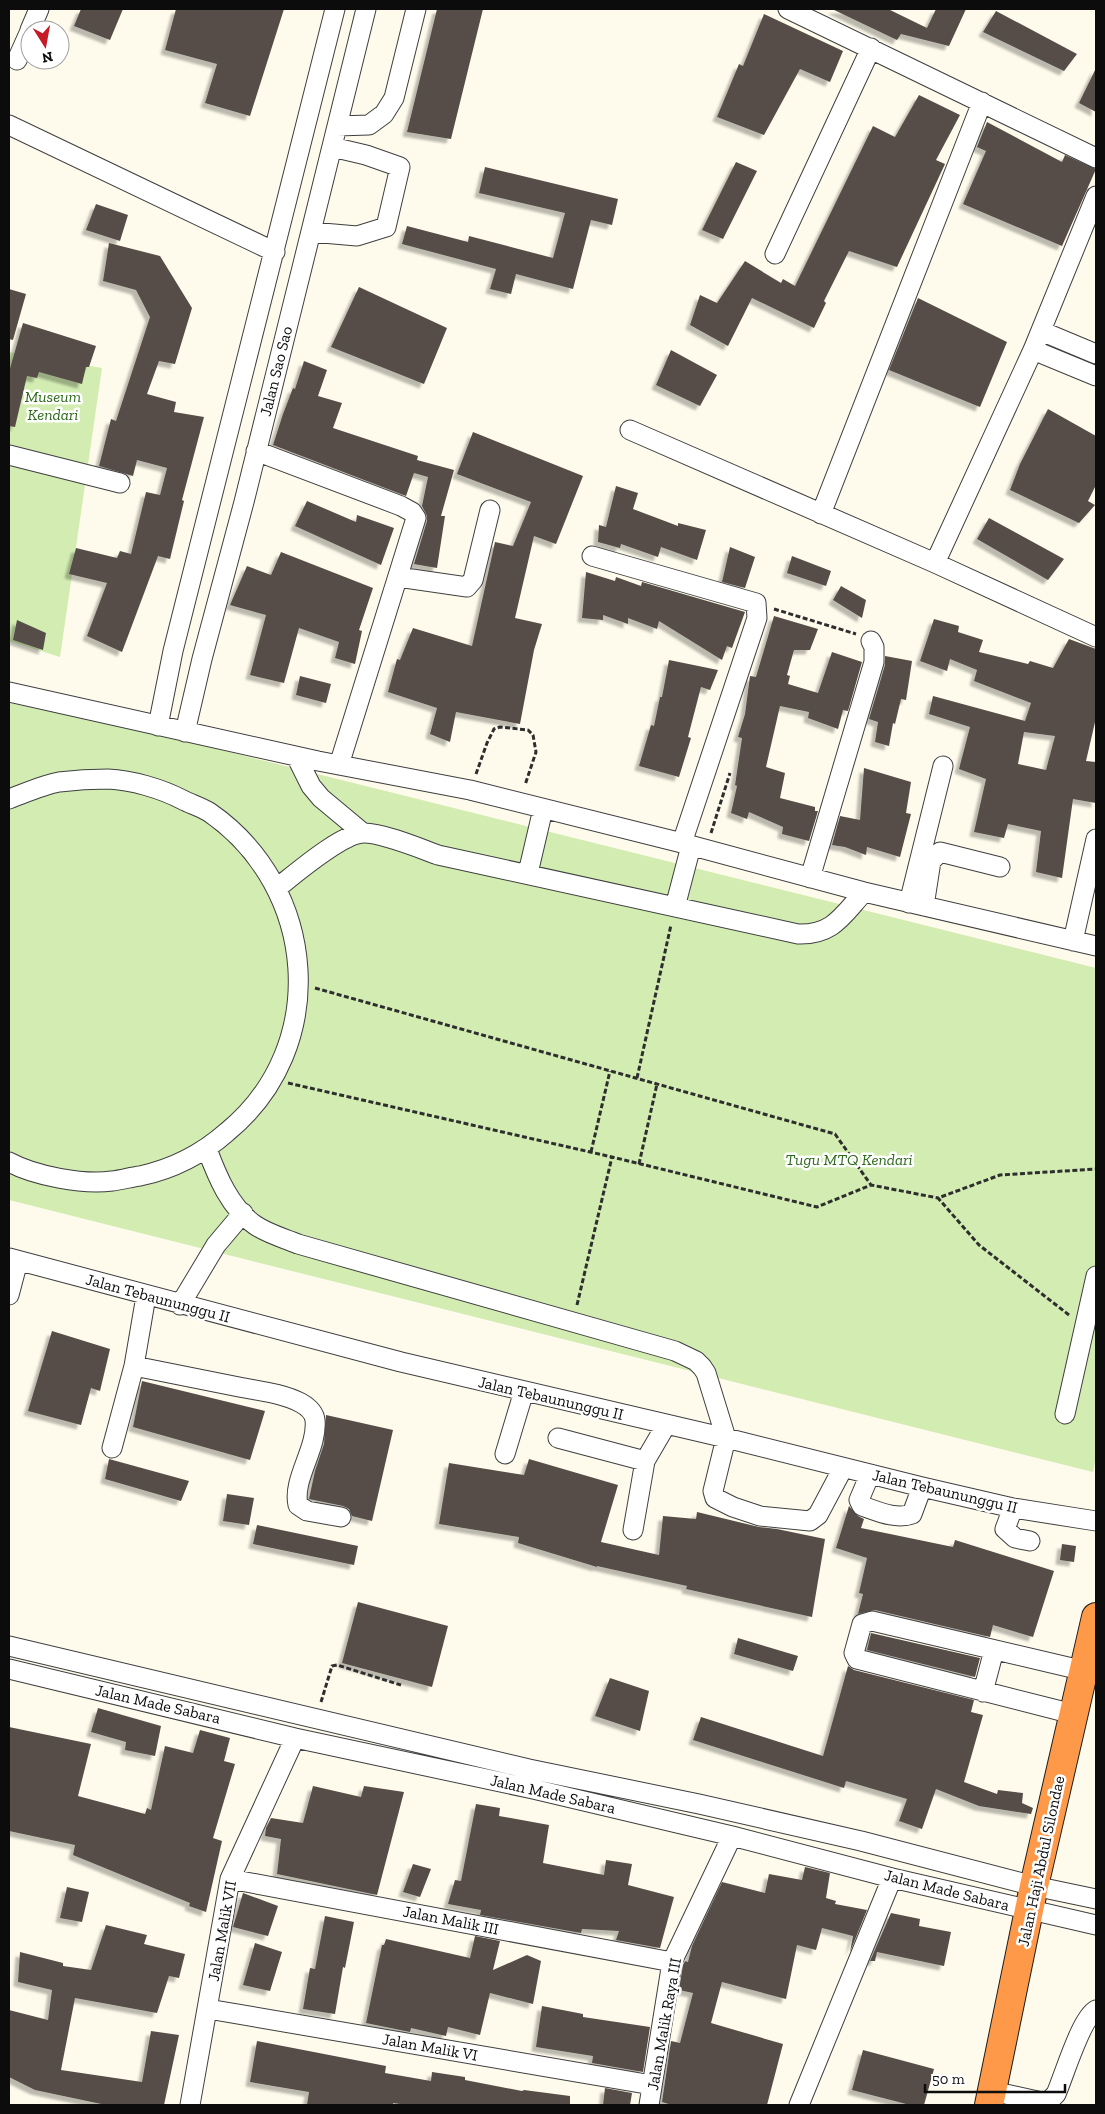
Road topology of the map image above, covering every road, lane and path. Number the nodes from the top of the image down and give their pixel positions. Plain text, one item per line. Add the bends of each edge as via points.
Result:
1 (335, 9) edge
2 (366, 9) edge
3 (416, 9) edge
4 (788, 9) edge
5 (872, 48) junction
6 (20, 53) edge
7 (17, 60) dead end
8 (982, 102) junction
9 (9, 125) edge
10 (337, 126) junction
11 (332, 147) junction
12 (1096, 158) edge
13 (1096, 196) edge
14 (311, 232) junction
15 (274, 252) junction
16 (775, 254) dead end
17 (1041, 330) junction
18 (1033, 350) junction
19 (1096, 354) edge
20 (1096, 376) edge
21 (630, 430) dead end
22 (256, 452) junction
23 (9, 455) edge
24 (120, 483) dead end
25 (490, 510) dead end
26 (821, 514) junction
27 (592, 556) dead end
28 (934, 563) junction
29 (398, 577) junction
30 (756, 603) junction
31 (1096, 637) edge
32 (871, 641) joint
33 (11, 697) edge
34 (158, 726) junction
35 (185, 732) junction
36 (296, 756) junction
37 (339, 765) junction
38 (943, 766) dead end
39 (730, 772) dead end
40 (470, 790) junction
41 (9, 799) edge
42 (520, 803) junction
43 (543, 808) junction
44 (363, 833) junction
45 (1096, 839) edge
46 (693, 846) junction
47 (1000, 866) dead end
48 (528, 873) junction
49 (810, 878) junction
50 (277, 888) junction
51 (864, 892) junction
52 (917, 905) junction
53 (675, 907) junction
54 (1072, 941) junction
55 (1096, 946) edge
56 (299, 983) junction
57 (610, 1071) junction
58 (637, 1078) junction
59 (273, 1079) junction
60 (657, 1084) junction
61 (206, 1150) junction
62 (591, 1152) junction
63 (612, 1157) junction
64 (9, 1162) edge
65 (638, 1164) junction
66 (1096, 1170) edge
67 (872, 1185) junction
68 (938, 1198) junction
69 (243, 1213) junction
70 (14, 1260) edge
71 (1096, 1276) edge
72 (9, 1295) edge
73 (146, 1296) junction
74 (180, 1305) junction
75 (573, 1322) junction
76 (1084, 1327) junction
77 (134, 1366) junction
78 (524, 1391) junction
79 (1065, 1414) dead end
80 (666, 1425) junction
81 (558, 1438) dead end
82 (726, 1438) junction
83 (112, 1448) dead end
84 (505, 1454) dead end
85 (645, 1461) junction
86 (842, 1468) junction
87 (870, 1474) junction
88 (922, 1487) junction
89 (1013, 1508) junction
90 (340, 1517) dead end
91 (1096, 1522) edge
92 (633, 1530) dead end
93 (1030, 1541) dead end
94 (1096, 1617) edge
95 (9, 1646) edge
96 (994, 1650) junction
97 (9, 1669) edge
98 (1084, 1671) junction
99 (401, 1685) dead end
100 (983, 1692) junction
101 (1074, 1714) junction
102 (316, 1720) junction
103 (295, 1738) junction
104 (732, 1836) junction
105 (892, 1878) junction
106 (230, 1879) junction
107 (1032, 1898) junction
108 (1096, 1899) edge
109 (1096, 1925) edge
110 (672, 1962) junction
111 (208, 2009) junction
112 (1096, 2010) edge
113 (652, 2086) junction
114 (990, 2098) edge
115 (190, 2105) edge
116 (649, 2105) edge
117 (799, 2105) edge

1 - 15 street, Jalan Sao Sao
2 - 10 street, Jalan Sao Sao
3 - 10 street via 394,98 384,114 370,125
4 - 5 street
5 - 8 street
5 - 16 street
6 - 7 street
8 - 12 street
8 - 26 street
9 - 15 street
10 - 11 street, Jalan Sao Sao
11 - 14 street, Jalan Sao Sao
11 - 14 street via 400,167 386,227 358,236
13 - 17 street
14 - 22 street, Jalan Sao Sao
15 - 34 street, Jalan Sao Sao via 173,651
17 - 18 street
17 - 19 street
18 - 20 street
18 - 28 street
21 - 26 street
22 - 29 street via 412,512 416,520
22 - 35 street, Jalan Sao Sao
23 - 24 street
25 - 29 street via 473,580 466,587
26 - 28 street
27 - 30 street
28 - 31 street
29 - 37 street
30 - 32 path
30 - 46 street via 758,618
32 - 49 street via 874,662
33 - 34 street
34 - 35 street
35 - 36 street
36 - 37 street
36 - 44 street via 321,798
37 - 40 street
38 - 52 street
39 - 46 path
40 - 42 street
40 - 42 path via 494,729 528,730 533,735 536,752
41 - 50 street via 58,782 110,779 161,789 208,812 247,846
42 - 43 street
43 - 46 street
43 - 48 street
44 - 48 street via 438,855
44 - 50 street via 336,844
45 - 54 street
46 - 49 street
46 - 53 street
47 - 52 street via 940,852 931,861
48 - 53 street
49 - 51 street
50 - 56 street via 294,934
51 - 52 street
51 - 53 street via 828,930 813,934 798,934
52 - 54 street
53 - 58 path
54 - 55 street
56 - 57 path
56 - 59 street via 292,1033
57 - 58 path
57 - 62 path
58 - 60 path
59 - 61 street via 244,1118
59 - 62 path
60 - 65 path
60 - 67 path via 835,1134
61 - 64 street via 161,1172 111,1181 60,1179
61 - 69 street via 219,1181
62 - 63 path
63 - 65 path
63 - 75 path
65 - 67 path via 816,1207
66 - 68 path via 1000,1175
67 - 68 path
68 - 76 path via 979,1245
69 - 74 street via 216,1245
69 - 75 street via 254,1224 298,1244
70 - 72 street
70 - 73 street, Jalan Tebaununggu II
71 - 76 street
73 - 74 street, Jalan Tebaununggu II
73 - 77 street
74 - 78 street, Jalan Tebaununggu II
75 - 82 street via 675,1351 696,1361 706,1373
76 - 79 street
77 - 83 street
77 - 90 street via 281,1396 307,1406 315,1420 314,1437 298,1487 298,1505 307,1511
78 - 80 street, Jalan Tebaununggu II
78 - 84 street
80 - 82 street, Jalan Tebaununggu II
80 - 85 street
81 - 85 street
82 - 86 street, Jalan Tebaununggu II
82 - 86 street via 712,1491 715,1498 760,1516 810,1521 818,1515
85 - 92 street
86 - 87 street, Jalan Tebaununggu II
87 - 88 street, Jalan Tebaununggu II
87 - 88 street via 859,1500 862,1506 889,1515 912,1514
88 - 89 street, Jalan Tebaununggu II
89 - 91 street, Jalan Tebaununggu II
89 - 93 street via 1006,1528 1014,1538
94 - 98 highway, Jalan Haji Abdul Silondae
95 - 102 street, Jalan Made Sabara
96 - 98 street
96 - 100 street
96 - 100 street via 872,1621 862,1624 858,1636 854,1653 858,1659
97 - 103 street, Jalan Made Sabara
98 - 101 highway, Jalan Haji Abdul Silondae
99 - 102 path via 340,1665 332,1666
100 - 101 street
101 - 107 highway, Jalan Haji Abdul Silondae
102 - 107 street, Jalan Made Sabara via 861,1841
103 - 104 street, Jalan Made Sabara via 534,1789
103 - 106 street, Jalan Malik VII
104 - 105 street, Jalan Made Sabara
104 - 110 street, Jalan Malik Raya III
105 - 107 street, Jalan Made Sabara
105 - 117 street
106 - 110 street, Jalan Malik III
106 - 111 street, Jalan Malik VII
107 - 108 street, Jalan Made Sabara
107 - 109 street, Jalan Made Sabara
107 - 114 highway, Jalan Haji Abdul Silondae
110 - 113 street, Jalan Malik Raya III
111 - 113 street, Jalan Malik VI
111 - 115 street, Jalan Malik VII
112 - 114 street via 1084,2023 1056,2094 1050,2100
113 - 116 street, Jalan Malik Raya III

